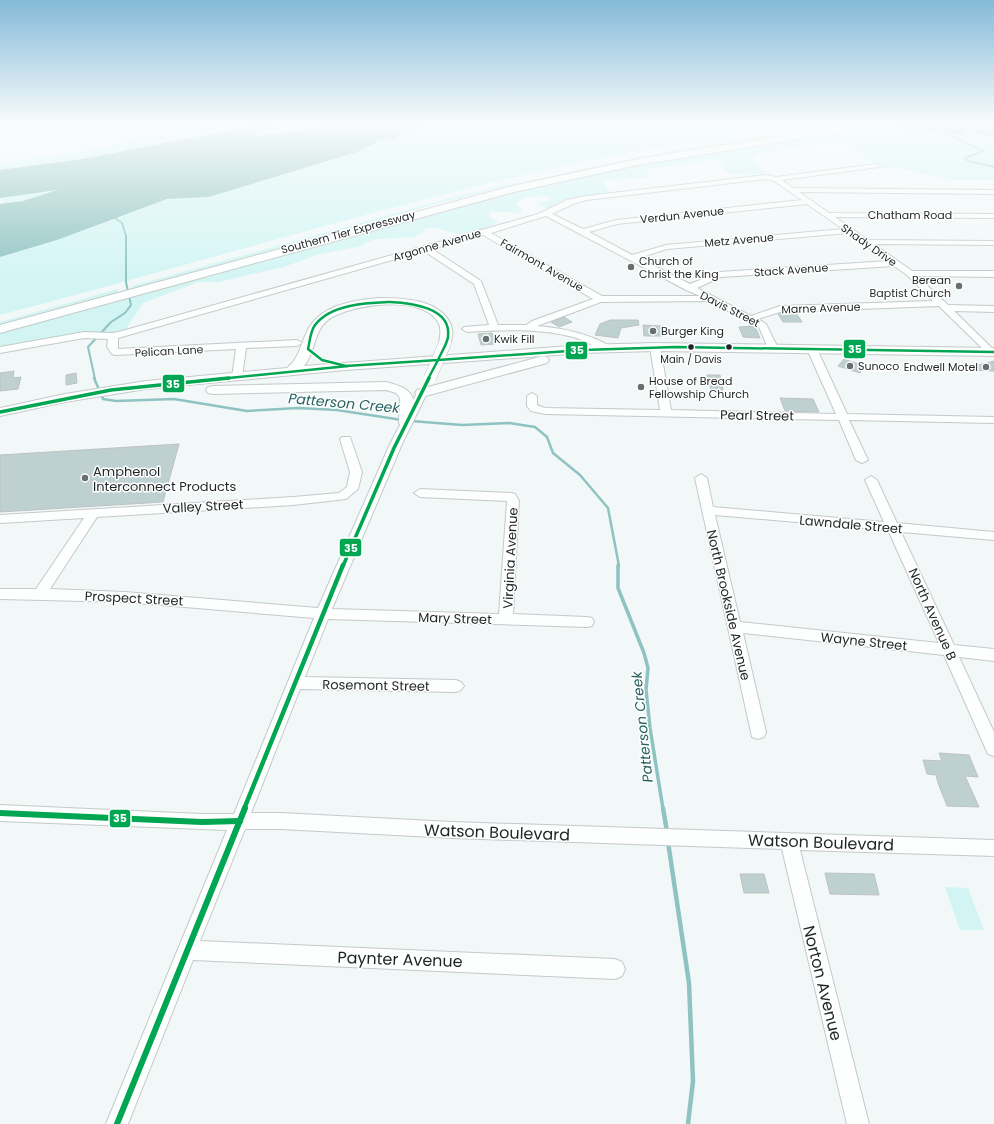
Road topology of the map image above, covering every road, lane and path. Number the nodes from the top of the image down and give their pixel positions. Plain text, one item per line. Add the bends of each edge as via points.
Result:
1 (527, 177) edge
2 (566, 177) edge
3 (763, 177) edge
4 (769, 177) edge
5 (788, 177) edge
6 (776, 179) junction
7 (791, 190) junction
8 (994, 192) edge
9 (808, 202) junction
10 (547, 214) junction
11 (825, 215) junction
12 (994, 216) edge
13 (849, 231) junction
14 (484, 232) junction
15 (582, 232) junction
16 (865, 242) junction
17 (994, 243) edge
18 (426, 248) junction
19 (631, 258) junction
20 (897, 263) junction
21 (910, 273) junction
22 (994, 274) edge
23 (131, 287) junction
24 (689, 288) junction
25 (118, 291) junction
26 (600, 299) junction
27 (712, 299) junction
28 (944, 306) junction
29 (994, 309) edge
30 (0, 319) edge
31 (751, 319) junction
32 (495, 328) junction
33 (528, 328) junction
34 (0, 329) edge
35 (467, 329) dead end
36 (113, 336) junction
37 (302, 346) junction
38 (241, 347) junction
39 (655, 347) junction
40 (608, 348) junction
41 (773, 348) junction
42 (583, 349) junction
43 (812, 349) junction
44 (0, 350) edge
45 (993, 352) edge
46 (346, 366) junction
47 (290, 372) junction
48 (237, 377) junction
49 (111, 390) junction
50 (422, 393) junction
51 (532, 396) dead end
52 (412, 405) junction
53 (0, 412) edge
54 (666, 413) junction
55 (843, 417) junction
56 (994, 420) edge
57 (406, 423) joint
58 (346, 439) dead end
59 (862, 460) dead end
60 (701, 478) dead end
61 (871, 480) dead end
62 (420, 493) dead end
63 (708, 510) junction
64 (92, 513) junction
65 (0, 519) edge
66 (894, 528) junction
67 (994, 536) edge
68 (40, 593) junction
69 (0, 594) edge
70 (323, 613) junction
71 (506, 619) junction
72 (587, 622) dead end
73 (734, 627) junction
74 (950, 650) junction
75 (994, 655) edge
76 (295, 683) junction
77 (456, 686) dead end
78 (758, 732) dead end
79 (994, 749) edge
80 (0, 813) edge
81 (240, 821) junction
82 (789, 841) junction
83 (994, 848) edge
84 (186, 950) junction
85 (615, 969) dead end
86 (117, 1124) edge
87 (858, 1124) edge

1 - 23 highway, Southern Tier Expressway
2 - 23 highway, Southern Tier Expressway
3 - 10 street, Argonne Avenue via 586,198 570,202
4 - 6 street, Argonne Avenue
5 - 6 street, Argonne Avenue
6 - 7 street, Shady Drive
7 - 8 street
7 - 9 street, Shady Drive
9 - 11 street, Shady Drive
9 - 15 street, Verdun Avenue via 616,222
10 - 14 street, Argonne Avenue
10 - 15 street, Davis Street
11 - 12 street, Chatham Road
11 - 13 street, Shady Drive
13 - 16 street, Shady Drive
13 - 19 street, Metz Avenue via 666,247
14 - 18 street, Argonne Avenue
14 - 26 street, Fairmont Avenue
15 - 19 street, Davis Street
16 - 17 street
16 - 20 street, Shady Drive
18 - 32 street via 478,283
18 - 36 street, Argonne Avenue
19 - 24 street, Davis Street
20 - 21 street, Shady Drive
20 - 24 street, Stack Avenue via 720,275
21 - 22 street
21 - 28 street, Shady Drive
23 - 25 highway, Southern Tier Expressway
24 - 27 street, Davis Street
25 - 30 highway, Southern Tier Expressway
25 - 34 highway, Southern Tier Expressway
26 - 27 street
26 - 33 street via 535,323
27 - 31 street, Davis Street
28 - 29 street, Marne Avenue
28 - 31 street, Marne Avenue via 780,309 765,312
28 - 45 street, Shady Drive
31 - 41 street, Davis Street via 763,326
32 - 33 street
32 - 35 street
33 - 40 street via 591,339
36 - 38 street, Pelican Lane via 112,347 115,352
36 - 44 street, Argonne Avenue via 84,335
37 - 38 street, Pelican Lane
37 - 46 main road via 322,360
37 - 47 main road via 302,361
37 - 50 main road, bridge via 321,319 359,304 386,301 411,304 433,312 446,324 448,332
38 - 48 street
39 - 40 main road
39 - 41 main road
39 - 54 street
40 - 42 main road
41 - 43 main road
42 - 46 main road
42 - 50 main road
43 - 45 main road
43 - 55 street
46 - 47 main road
47 - 48 main road
48 - 49 main road
49 - 52 main road via 386,386 399,388
49 - 53 main road
50 - 52 street
51 - 54 street, Pearl Street via 532,406 545,411
52 - 57 main road
54 - 55 street, Pearl Street
55 - 56 street, Pearl Street
55 - 59 street
57 - 70 street
58 - 64 street, Valley Street via 356,472 352,489 342,496
60 - 63 street, North Brookside Avenue
61 - 66 street, North Avenue B
62 - 71 street, Virginia Avenue via 511,497 514,501
63 - 66 street, Lawndale Street
63 - 73 street, North Brookside Avenue
64 - 65 street, Valley Street
64 - 68 street
66 - 67 street, Lawndale Street
66 - 74 street, North Avenue B
68 - 69 street, Prospect Street
68 - 70 street, Prospect Street via 138,596
70 - 71 street, Mary Street
70 - 76 street
71 - 72 street, Mary Street
73 - 74 street, Wayne Street
73 - 78 street, North Brookside Avenue
74 - 75 street, Wayne Street
74 - 79 street, North Avenue B
76 - 77 street, Rosemont Street
76 - 81 street
80 - 81 street, Watson Boulevard via 202,822
81 - 82 street, Watson Boulevard
81 - 84 street
82 - 83 street, Watson Boulevard
82 - 87 street, Norton Avenue
84 - 85 street, Paynter Avenue
84 - 86 street

